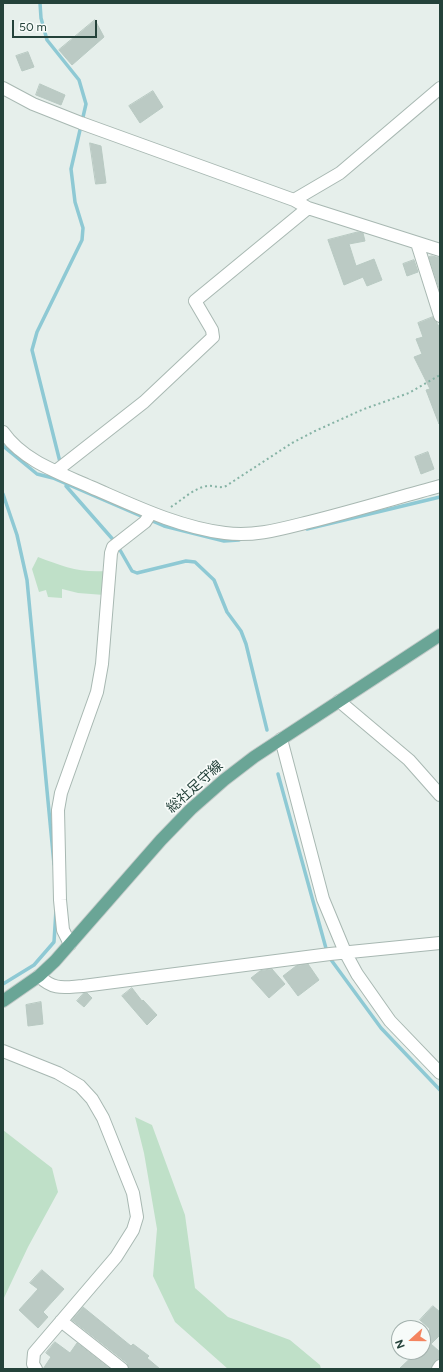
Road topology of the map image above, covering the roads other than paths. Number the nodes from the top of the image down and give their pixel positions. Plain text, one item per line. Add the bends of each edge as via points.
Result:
1 (3, 88) edge
2 (440, 88) edge
3 (294, 200) junction
4 (308, 208) junction
5 (417, 243) junction
6 (440, 250) edge
7 (440, 316) edge
8 (3, 432) edge
9 (56, 471) junction
10 (440, 486) edge
11 (151, 517) junction
12 (440, 635) edge
13 (339, 701) junction
14 (281, 739) junction
15 (440, 795) edge
16 (440, 943) edge
17 (70, 944) junction
18 (345, 952) junction
19 (39, 976) junction
20 (3, 1000) edge
21 (3, 1051) edge
22 (440, 1073) edge
23 (62, 1321) junction
24 (440, 1366) edge
25 (36, 1369) edge
26 (122, 1369) edge
27 (438, 1369) edge

1 - 3 street via 33,104 81,123
2 - 3 street via 340,173
3 - 4 street
4 - 5 street
4 - 9 street via 195,300 212,330 213,337 144,402
5 - 6 street
5 - 7 street
8 - 9 street via 9,441 33,460
9 - 11 street
10 - 11 street via 262,533 226,534
11 - 17 street via 116,544 111,553 102,664 97,692 61,793 58,810 60,900 63,930
12 - 13 main road, 総社足守線
13 - 14 main road, 総社足守線
13 - 15 street via 409,760
14 - 17 main road, 総社足守線 via 224,780 191,809
14 - 18 street via 323,898
16 - 18 street
17 - 19 main road, 総社足守線
18 - 19 street via 61,988 52,986
18 - 22 street via 390,1021
19 - 20 main road, 総社足守線
21 - 23 street via 58,1073 80,1086 92,1099 103,1118 133,1194 137,1217 133,1230 116,1257
23 - 25 street via 34,1353 33,1364
23 - 26 street
24 - 27 street

